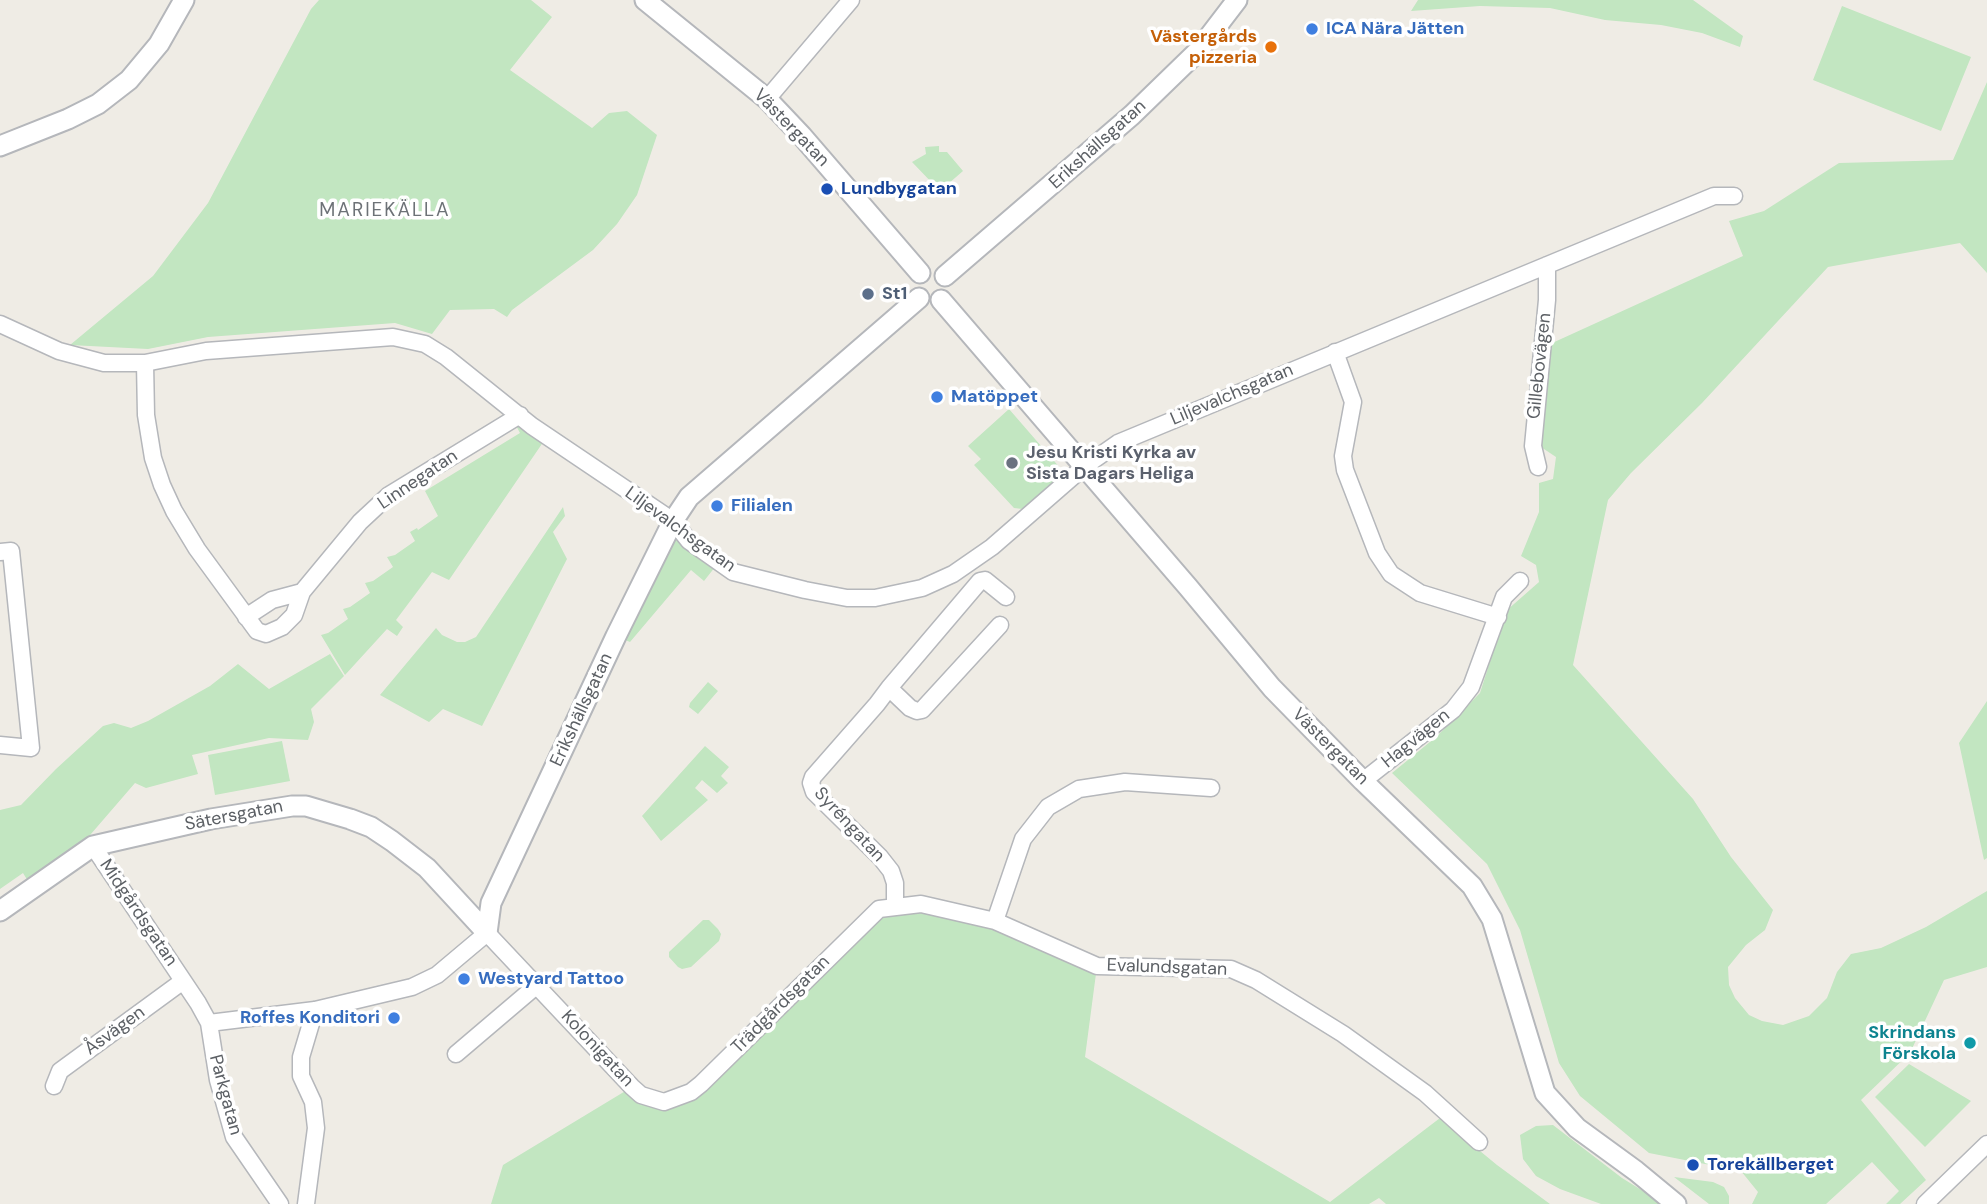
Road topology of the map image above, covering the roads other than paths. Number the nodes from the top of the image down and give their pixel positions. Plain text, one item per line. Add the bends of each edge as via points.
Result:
1 (184, 0) edge
2 (645, 0) edge
3 (851, 0) edge
4 (1237, 0) edge
5 (767, 99) junction
6 (0, 146) edge
7 (1734, 196) dead end
8 (1547, 265) junction
9 (920, 273) junction
10 (945, 276) junction
11 (919, 298) junction
12 (941, 300) junction
13 (0, 324) edge
14 (1335, 352) junction
15 (145, 363) junction
16 (520, 415) junction
17 (1085, 466) junction
18 (1538, 467) dead end
19 (673, 521) junction
20 (6, 552) edge
21 (1520, 581) dead end
22 (302, 592) junction
23 (1006, 597) dead end
24 (246, 617) junction
25 (1498, 617) junction
26 (1000, 625) dead end
27 (889, 688) junction
28 (0, 745) edge
29 (1363, 781) junction
30 (1211, 788) dead end
31 (93, 846) junction
32 (895, 905) junction
33 (0, 911) edge
34 (995, 921) junction
35 (488, 933) junction
36 (183, 981) junction
37 (536, 986) junction
38 (314, 1010) junction
39 (209, 1023) junction
40 (456, 1055) dead end
41 (54, 1086) dead end
42 (664, 1102) joint
43 (1479, 1143) dead end
44 (1987, 1144) edge
45 (280, 1204) edge
46 (306, 1204) edge
47 (1676, 1204) edge
48 (1925, 1204) edge

1 - 6 street via 159,44 129,80 98,104
2 - 5 street, Västergatan
3 - 5 street
4 - 10 street, Erikshällsgatan via 1198,51 1132,115
5 - 9 street, Västergatan
7 - 8 street, Liljevalchsgatan via 1714,196
8 - 14 street, Liljevalchsgatan
8 - 18 street, Gillebovägen via 1532,446
9 - 10 street via 930,269
9 - 11 street via 914,287
10 - 12 street via 947,293
11 - 12 street via 933,303
11 - 19 street, Erikshällsgatan via 689,498
12 - 17 street, Västergatan
13 - 15 street, Liljevalchsgatan via 59,351 104,363
14 - 17 street, Liljevalchsgatan via 1118,443
14 - 25 street via 1353,402 1343,456 1345,470 1377,553 1391,574 1420,593
15 - 16 street, Liljevalchsgatan via 206,351 393,337 425,344
15 - 24 street, Linnegatan via 146,415 162,485 197,549
16 - 19 street, Liljevalchsgatan
16 - 22 street, Linnegatan via 388,495
17 - 19 street, Liljevalchsgatan via 966,566 939,582 890,597 847,598 733,572 689,541
17 - 29 street, Västergatan via 1272,688
19 - 35 street, Erikshällsgatan via 491,903
20 - 28 street via 31,748
21 - 25 street, Hagvägen via 1504,597
22 - 24 street via 272,600
22 - 24 street, Linnegatan via 294,615 282,627 266,634 257,631
23 - 27 street, Syréngatan via 980,581
25 - 29 street, Hagvägen via 1471,687 1453,710
26 - 27 street via 922,710 910,708
27 - 32 street, Syréngatan via 811,783 814,792 891,871
29 - 47 street, Västergatan via 1472,886 1492,919 1545,1093 1577,1128
30 - 34 street via 1125,782 1079,789 1048,807 1023,839
31 - 33 street, Sätersgatan
31 - 35 street, Sätersgatan via 211,819 306,806 371,827 392,841 427,868
31 - 36 street, Midgårdsgatan
32 - 34 street, Evalundsgatan via 921,904
32 - 42 street, Trädgårdsgatan via 879,909 701,1084
34 - 43 street, Evalundsgatan via 1097,966 1231,968 1343,1034 1424,1093
35 - 37 street, Kolonigatan
35 - 38 street via 425,982
36 - 39 street, Parkgatan
36 - 41 street, Åsvägen via 60,1071
37 - 40 street
37 - 42 street, Kolonigatan via 632,1087
38 - 39 street
38 - 46 street via 300,1076 313,1102 316,1128
39 - 45 street, Parkgatan via 234,1137
44 - 48 street

